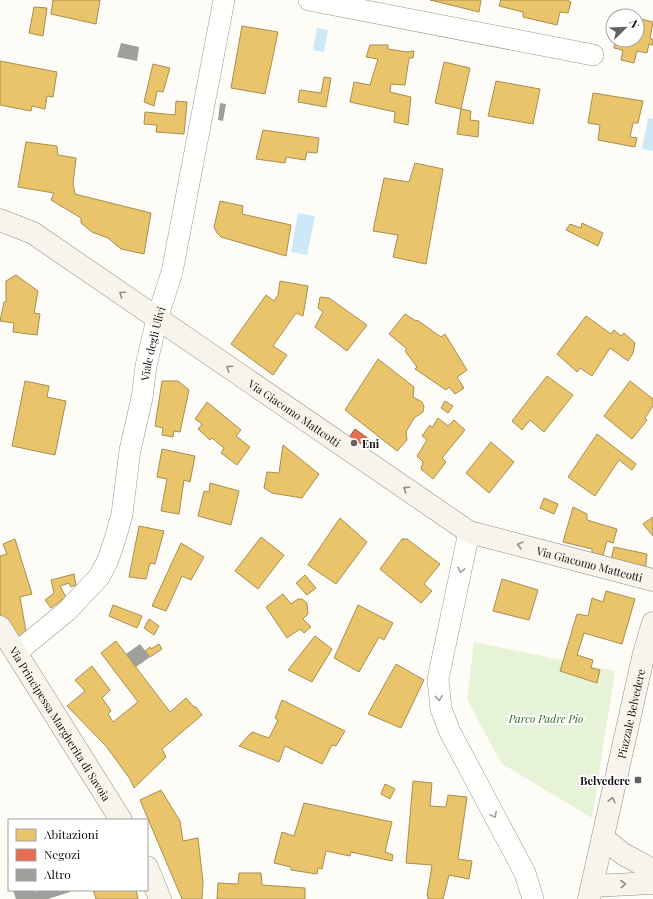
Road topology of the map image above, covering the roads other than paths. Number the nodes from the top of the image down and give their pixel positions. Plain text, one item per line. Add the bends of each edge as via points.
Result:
1 (224, 0) edge
2 (309, 0) edge
3 (593, 55) dead end
4 (0, 220) edge
5 (157, 319) junction
6 (469, 532) junction
7 (653, 580) edge
8 (653, 623) edge
9 (0, 627) edge
10 (649, 649) edge
11 (17, 652) junction
12 (121, 819) edge
13 (603, 838) junction
14 (148, 869) edge
15 (653, 870) edge
16 (653, 883) edge
17 (591, 892) edge
18 (160, 899) edge
19 (533, 899) edge

1 - 5 street, Viale degli Ulivi via 172,272
2 - 3 street
5 -> 4 street, Via Giacomo Matteotti via 33,233
6 -> 5 street, Via Giacomo Matteotti
5 - 11 street, Viale degli Ulivi via 130,450 122,514 108,560 99,577 67,611
7 -> 6 street, Via Giacomo Matteotti
6 -> 19 street via 438,679 440,709 525,873
8 - 10 street, Piazzale Belvedere
9 - 11 street, Via Principessa Margherita di Savoia
13 -> 10 street, Piazzale Belvedere
11 - 12 street, Via Principessa Margherita di Savoia
13 - 15 street via 622,854
13 - 17 street, Piazzale Belvedere
14 - 18 street
17 -> 16 street

